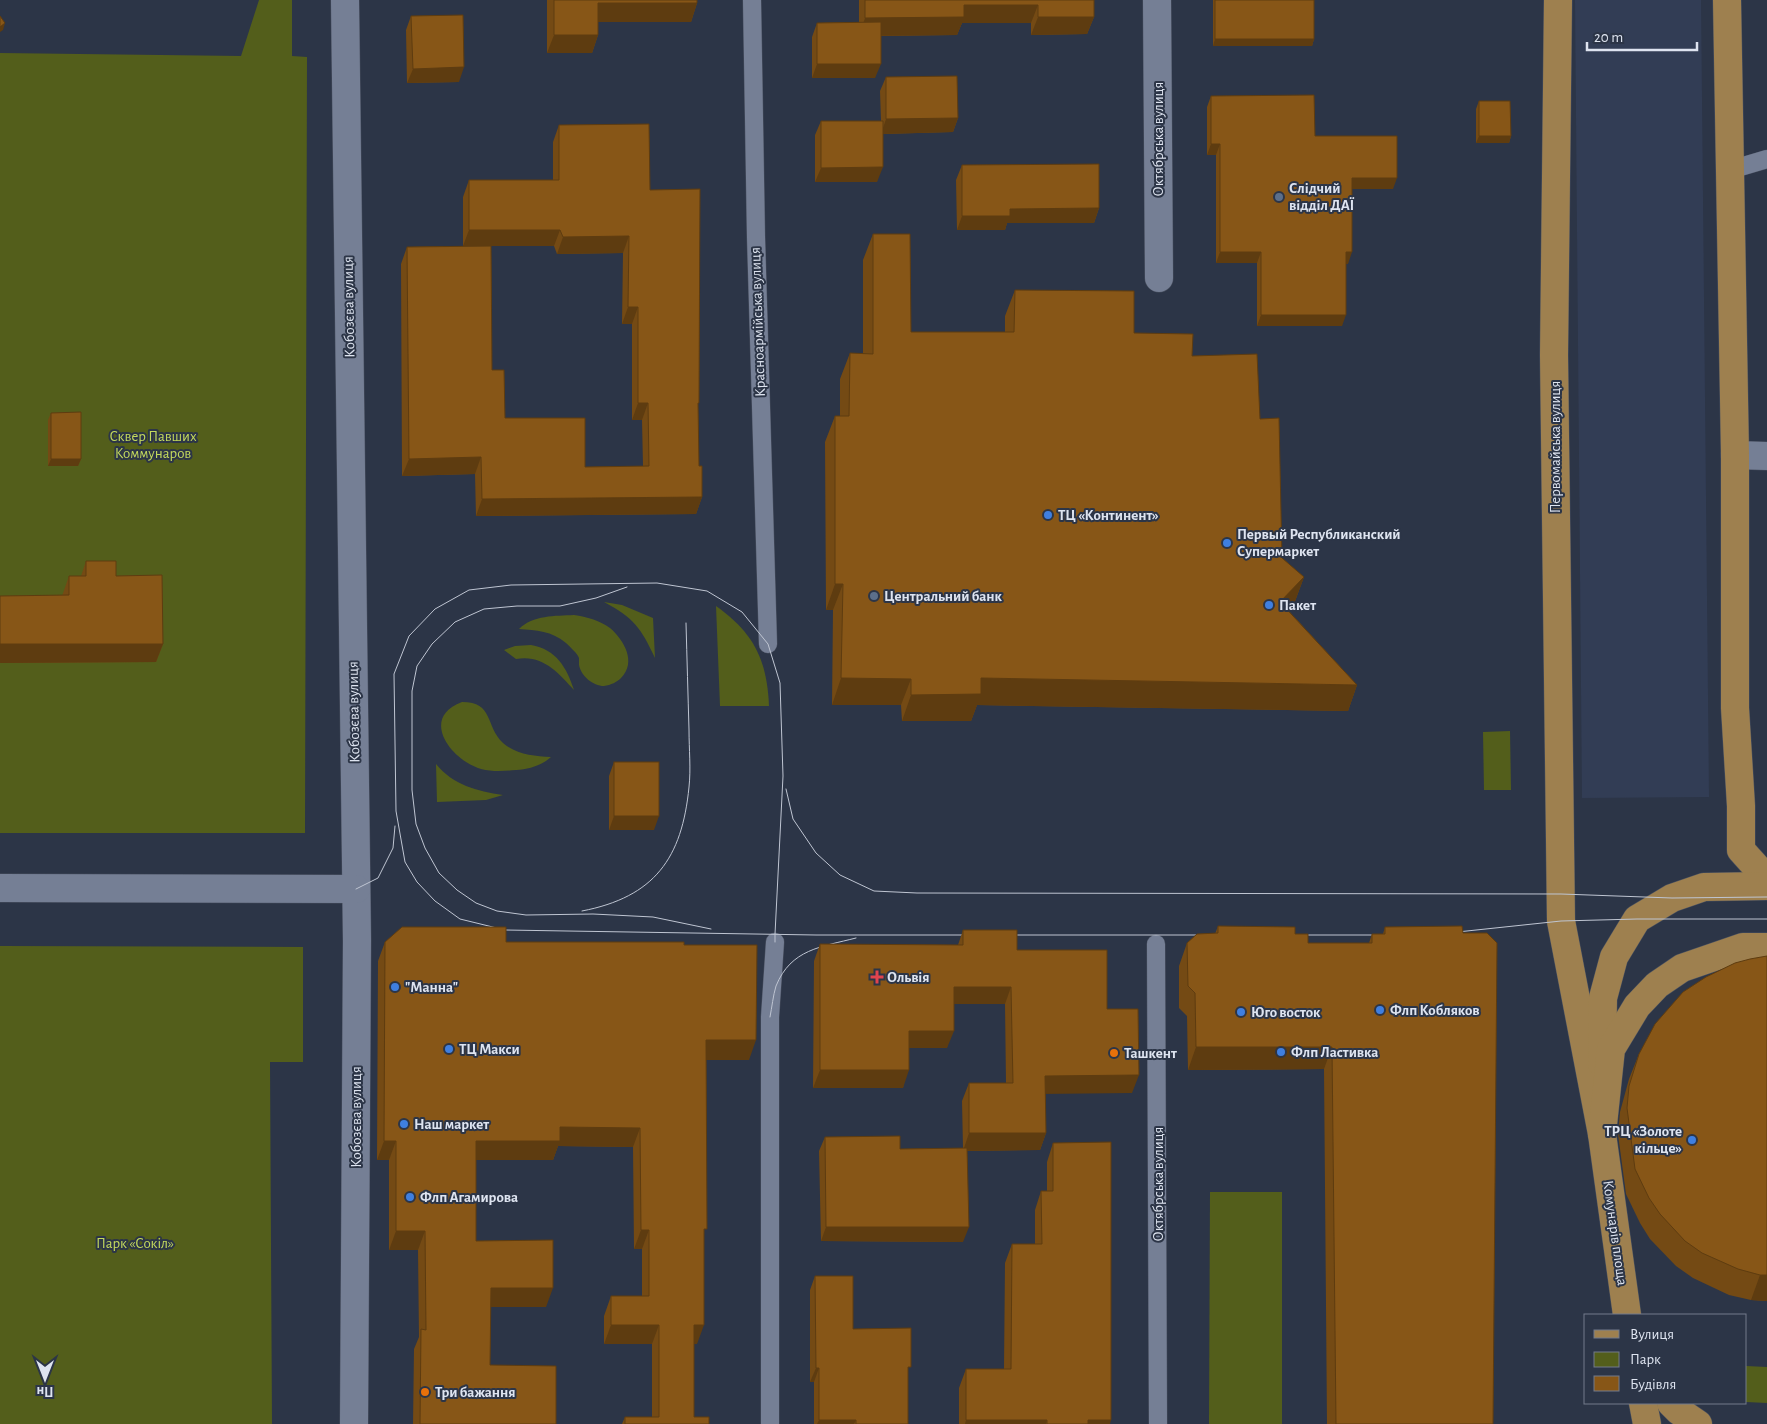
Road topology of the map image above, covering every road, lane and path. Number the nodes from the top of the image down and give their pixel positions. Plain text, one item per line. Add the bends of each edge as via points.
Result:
1 (345, 0) edge
2 (752, 0) edge
3 (1157, 0) edge
4 (1558, 0) edge
5 (1727, 0) edge
6 (1767, 159) edge
7 (1730, 170) junction
8 (1159, 278) dead end
9 (1735, 455) junction
10 (1767, 456) edge
11 (768, 644) dead end
12 (1767, 879) edge
13 (1767, 886) edge
14 (0, 888) edge
15 (356, 888) junction
16 (775, 942) dead end
17 (1156, 944) dead end
18 (1767, 947) edge
19 (1602, 1134) junction
20 (1627, 1314) edge
21 (1643, 1404) edge
22 (1672, 1404) edge
23 (354, 1424) edge
24 (770, 1424) edge
25 (1158, 1424) edge
26 (1647, 1424) edge
27 (1698, 1424) edge

1 - 15 street, Кобозєва вулиця
2 - 11 lane, Красноармійська вулиця
3 - 8 street, Октябрська вулиця
4 - 19 main road, Первомайська вулиця via 1554,362 1561,921
5 - 7 main road
6 - 7 lane
7 - 9 main road
9 - 10 street
9 - 12 main road via 1735,708 1741,850
13 - 19 main road via 1704,887 1672,898 1637,919 1614,957 1603,998
14 - 15 street
15 - 23 street, Кобозєва вулиця
16 - 24 lane via 770,1017
17 - 25 lane, Октябрська вулиця
18 - 19 main road, Комунарів площа via 1743,947 1682,968 1657,985 1637,1006 1611,1049
19 - 20 main road, Комунарів площа
21 - 26 main road
22 - 27 main road

